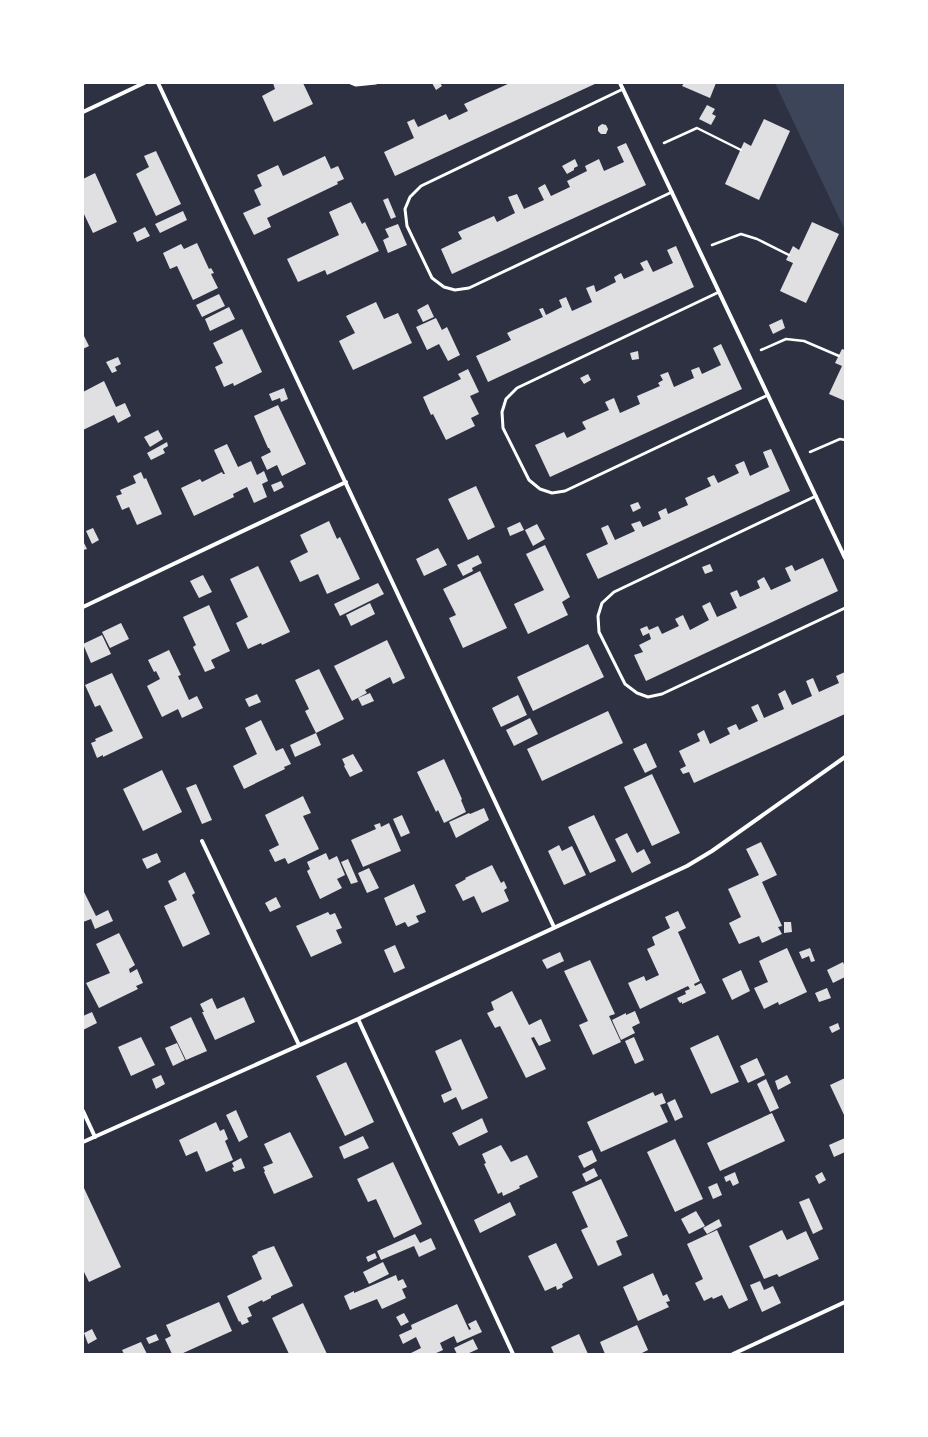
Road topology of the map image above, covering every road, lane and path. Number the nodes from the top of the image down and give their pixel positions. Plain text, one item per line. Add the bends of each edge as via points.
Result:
1 (144, 83) edge
2 (158, 83) edge
3 (351, 83) edge
4 (376, 83) edge
5 (620, 83) edge
6 (623, 89) junction
7 (83, 112) edge
8 (652, 149) junction
9 (741, 150) dead end
10 (672, 192) junction
11 (699, 250) junction
12 (789, 255) dead end
13 (719, 292) junction
14 (749, 355) junction
15 (838, 356) dead end
16 (768, 395) junction
17 (845, 440) edge
18 (797, 457) junction
19 (346, 482) junction
20 (816, 496) junction
21 (845, 558) edge
22 (83, 607) edge
23 (845, 608) edge
24 (845, 757) edge
25 (202, 841) dead end
26 (554, 927) junction
27 (358, 1019) junction
28 (299, 1045) junction
29 (83, 1111) edge
30 (95, 1137) junction
31 (83, 1142) edge
32 (845, 1302) edge
33 (514, 1354) edge
34 (733, 1354) edge

1 - 7 street
2 - 19 street
3 - 4 lane
5 - 6 street
6 - 8 street
6 - 10 lane via 421,186 410,197 405,209 407,226 432,278 444,287 455,290 469,288
8 - 9 path via 697,128
8 - 10 street
10 - 11 street
11 - 12 path via 741,234
11 - 13 street
13 - 14 street
13 - 16 lane via 517,388 506,399 502,412 503,428 528,480 540,489 552,493 565,491
14 - 15 path via 786,339 804,341
14 - 16 street
16 - 18 street
17 - 18 path via 840,439
18 - 20 street
19 - 22 street
19 - 26 street
20 - 21 street
20 - 23 lane via 614,592 602,603 598,616 599,632 625,684 648,697 662,694
24 - 26 street via 687,866
25 - 28 street
26 - 27 street
27 - 28 street
27 - 33 street
28 - 30 street
29 - 30 street
30 - 31 street
32 - 34 street

